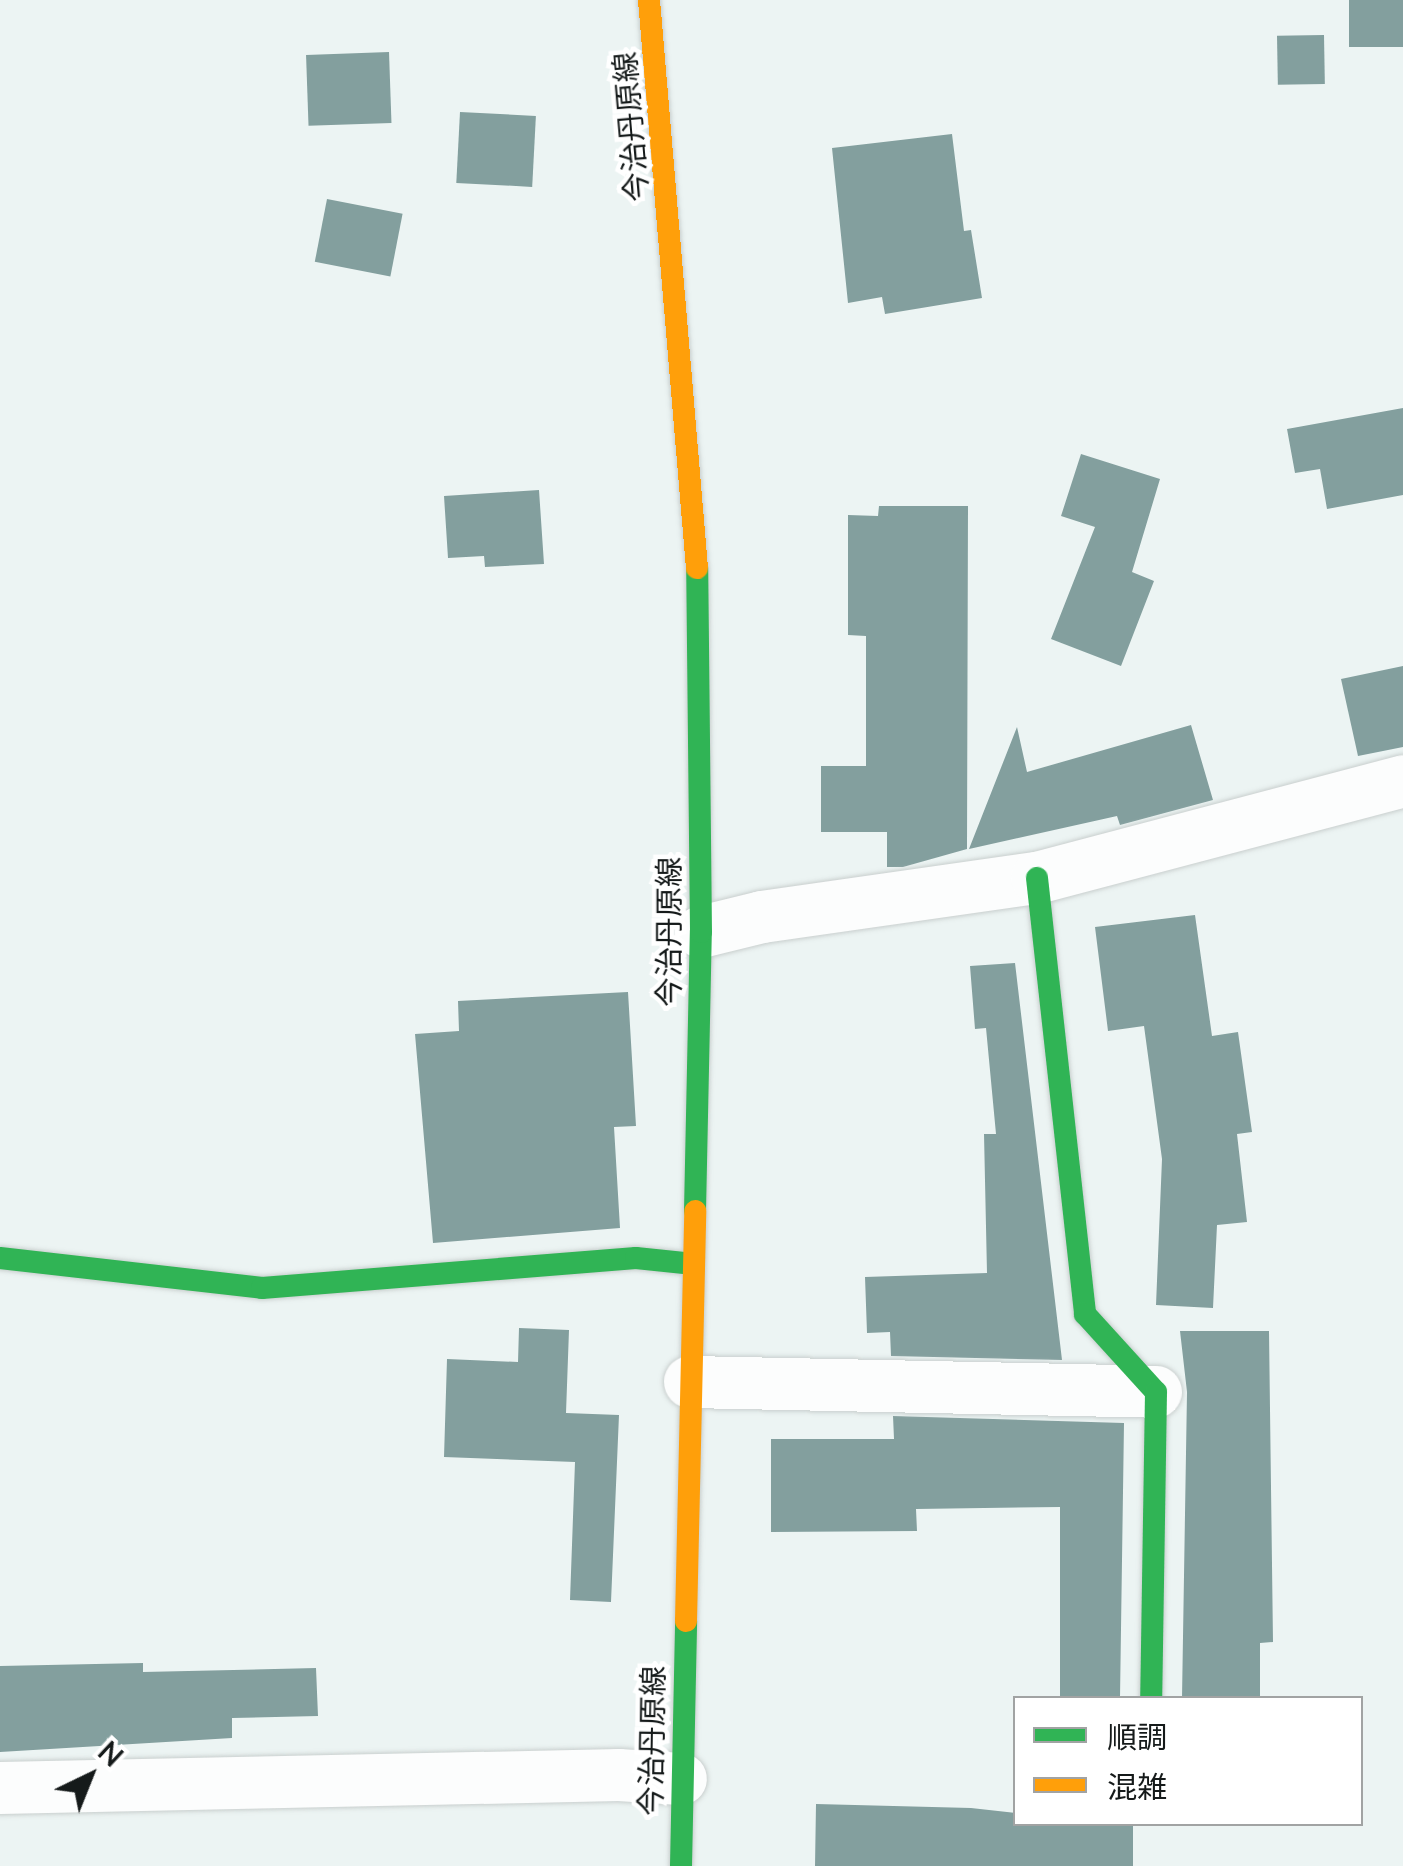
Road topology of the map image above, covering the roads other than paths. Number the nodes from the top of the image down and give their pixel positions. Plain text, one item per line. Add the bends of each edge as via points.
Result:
1 (649, 0) edge
2 (1403, 781) edge
3 (1037, 878) junction
4 (701, 932) junction
5 (0, 1258) edge
6 (694, 1264) junction
7 (690, 1382) junction
8 (1156, 1392) junction
9 (1151, 1696) edge
10 (680, 1779) junction
11 (0, 1788) edge
12 (681, 1866) edge

1 - 4 main road, 今治丹原線 via 696,505
2 - 3 street
3 - 4 street via 762,917
3 - 8 main road via 1085,1314
4 - 6 main road, 今治丹原線
5 - 6 main road via 262,1288 636,1258
6 - 7 main road, 今治丹原線
7 - 8 street
7 - 10 main road, 今治丹原線
8 - 9 main road
10 - 11 street via 619,1774
10 - 12 main road, 今治丹原線

